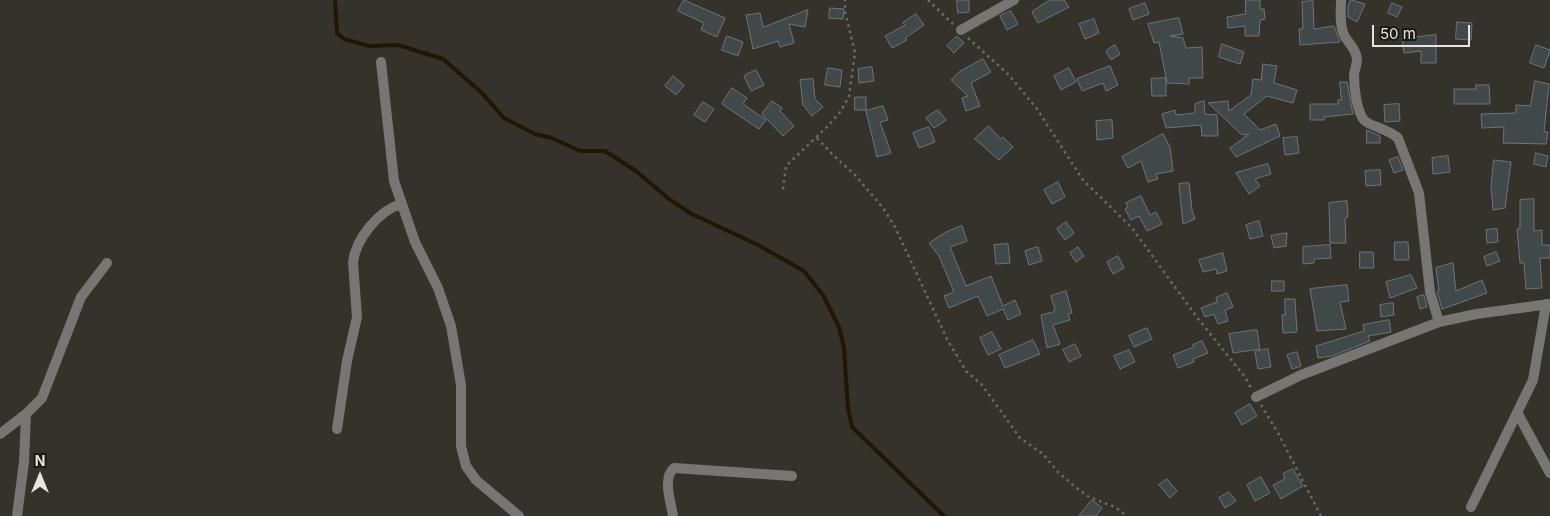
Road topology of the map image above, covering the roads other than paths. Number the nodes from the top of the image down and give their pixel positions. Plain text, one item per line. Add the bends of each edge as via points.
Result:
1 (1014, 0) edge
2 (1341, 0) edge
3 (960, 30) road end
4 (381, 62) dead end
5 (401, 204) junction
6 (107, 263) dead end
7 (1548, 304) edge
8 (1440, 322) junction
9 (1256, 397) road end
10 (26, 414) junction
11 (1518, 414) junction
12 (337, 429) dead end
13 (0, 434) edge
14 (1550, 473) edge
15 (792, 476) dead end
16 (1471, 507) dead end
17 (17, 516) edge
18 (519, 516) edge
19 (673, 516) edge

1 - 3 street
2 - 8 street via 1344,36 1353,46 1357,58 1354,75 1362,117 1398,138 1419,193 1430,292
4 - 5 street via 394,181
5 - 12 street via 380,216 360,239 354,253 357,317
5 - 18 street via 451,326 461,386 461,446 466,466 476,480
6 - 10 street via 81,296 46,392
7 - 8 street
7 - 11 street via 1533,380
8 - 9 street via 1301,374
10 - 13 street
10 - 17 street
11 - 14 street
11 - 16 street
15 - 19 street via 674,468 667,479

